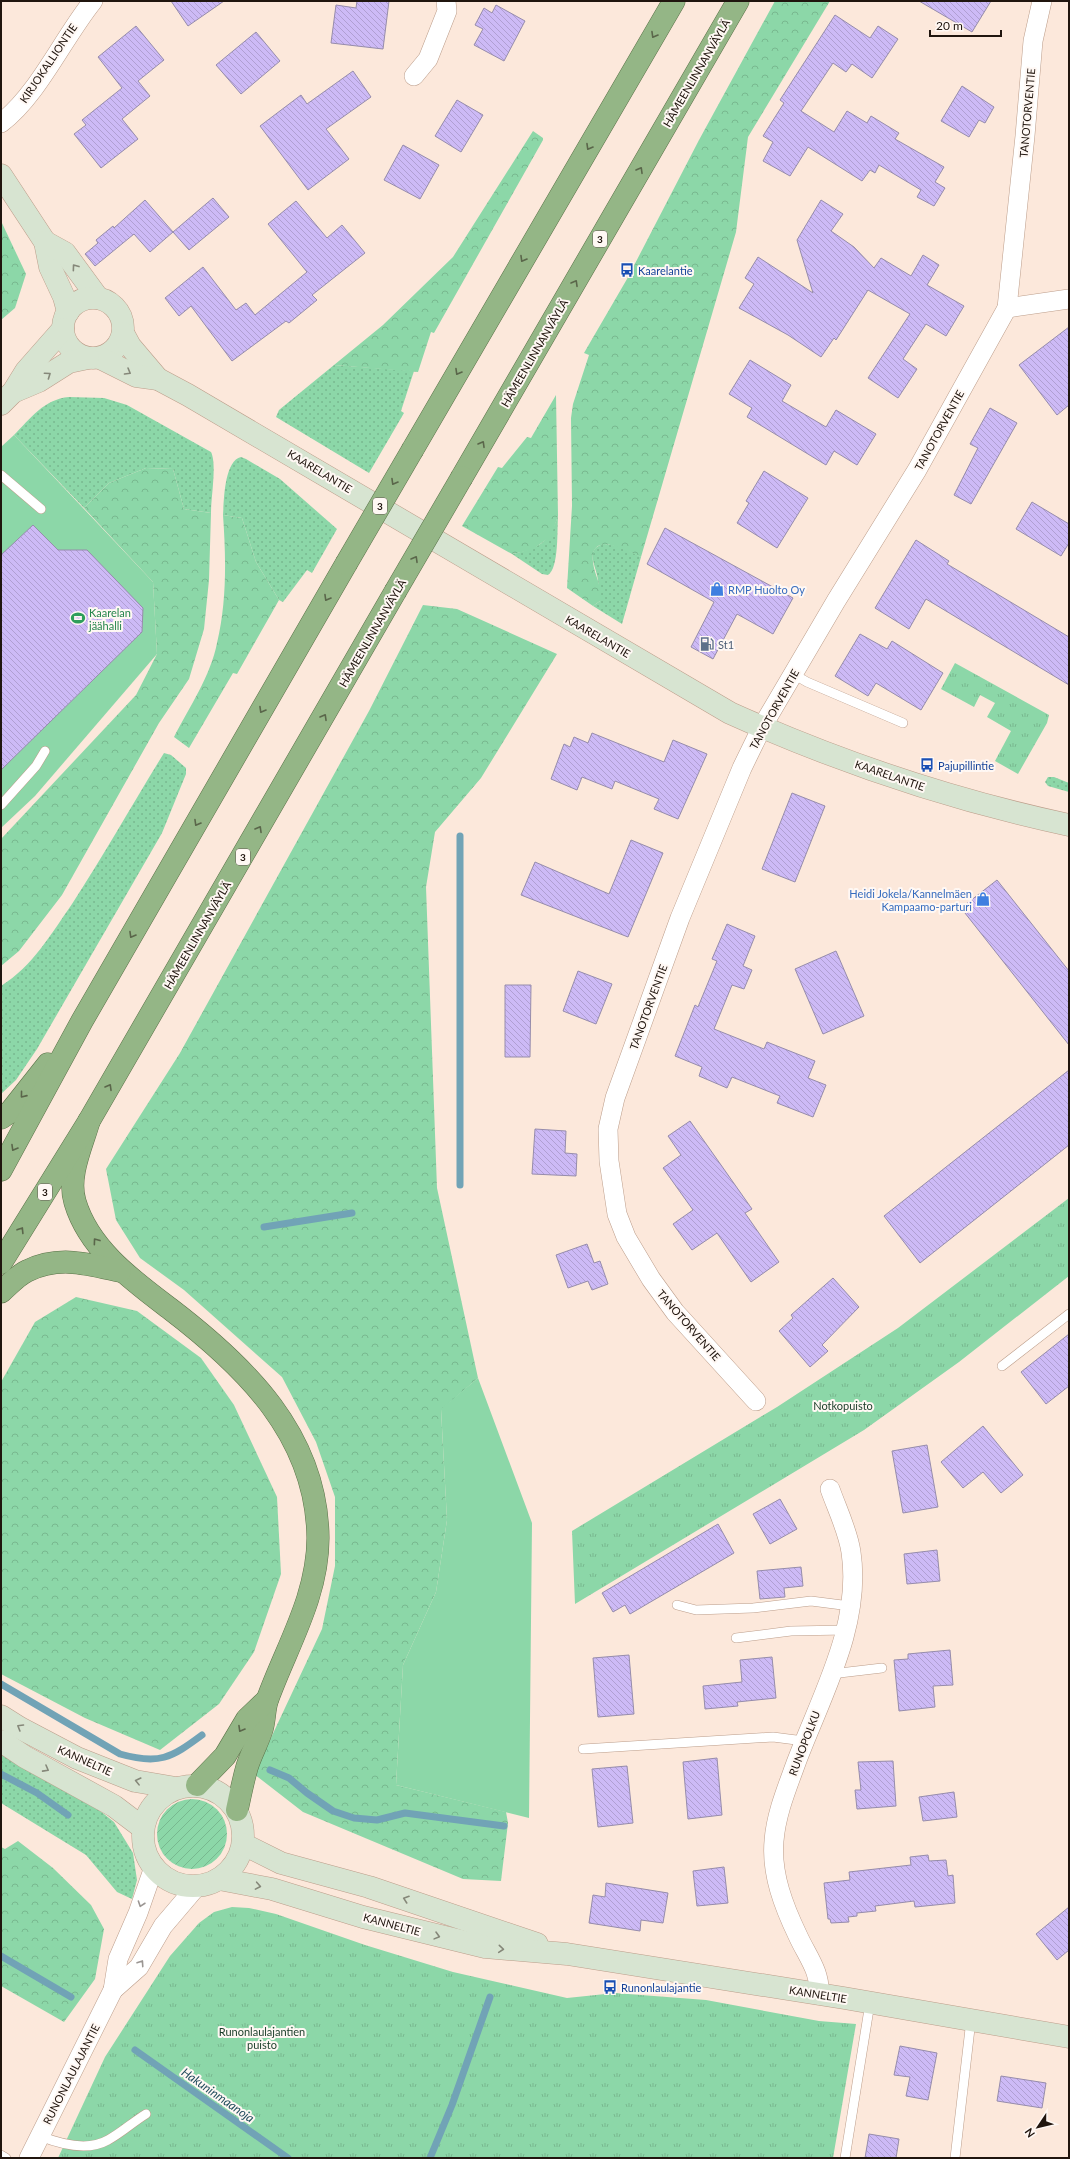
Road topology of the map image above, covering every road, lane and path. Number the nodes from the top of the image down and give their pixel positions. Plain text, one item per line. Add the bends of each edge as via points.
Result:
1 (93, 1) edge
2 (446, 1) edge
3 (674, 1) edge
4 (738, 1) edge
5 (1042, 1) edge
6 (414, 76) dead end
7 (1, 123) edge
8 (1, 175) edge
9 (45, 242) junction
10 (98, 298) junction
11 (1069, 299) edge
12 (1007, 308) junction
13 (65, 321) junction
14 (123, 333) junction
15 (94, 358) junction
16 (158, 379) junction
17 (7, 398) edge
18 (1, 475) edge
19 (40, 509) dead end
20 (793, 674) junction
21 (903, 723) dead end
22 (762, 727) junction
23 (44, 751) dead end
24 (1, 805) edge
25 (1069, 825) edge
26 (82, 1021) junction
27 (1, 1118) edge
28 (89, 1121) junction
29 (1, 1170) edge
30 (1, 1263) edge
31 (120, 1271) junction
32 (1, 1292) edge
33 (1069, 1314) edge
34 (1002, 1366) dead end
35 (756, 1401) dead end
36 (830, 1489) dead end
37 (677, 1605) dead end
38 (850, 1606) junction
39 (846, 1630) junction
40 (736, 1638) dead end
41 (882, 1668) dead end
42 (831, 1674) junction
43 (267, 1700) junction
44 (1, 1716) edge
45 (1, 1741) edge
46 (804, 1741) junction
47 (583, 1749) dead end
48 (197, 1785) junction
49 (176, 1788) junction
50 (237, 1810) junction
51 (144, 1828) junction
52 (243, 1844) junction
53 (154, 1867) junction
54 (219, 1879) junction
55 (196, 1886) junction
56 (567, 1954) junction
57 (113, 1990) junction
58 (819, 1995) junction
59 (870, 2002) junction
60 (971, 2020) junction
61 (1069, 2037) edge
62 (146, 2114) dead end
63 (40, 2136) junction
64 (1, 2155) edge
65 (6, 2158) edge
66 (29, 2158) edge
67 (845, 2158) edge
68 (955, 2158) edge

1 - 7 street, KIRJOKALLIONTIE via 26,100
2 - 6 street via 447,11 428,59
3 -> 26 highway, 3, bridge
28 -> 4 highway, HÄMEENLINNANVÄYLÄ / 3, bridge
5 - 12 street, TANOTORVENTIE via 1033,41
8 - 9 main road
10 -> 9 main road via 65,253
9 - 13 main road via 50,267 64,296
10 - 13 main road via 81,300
10 - 14 main road via 109,302 118,310 123,321
11 - 12 street
12 - 20 street, TANOTORVENTIE via 917,470
13 - 15 main road via 68,346 77,354
13 - 17 main road
14 - 15 main road via 116,349
14 - 16 main road, KAARELANTIE via 130,346
15 -> 16 main road, KAARELANTIE via 136,376
17 -> 15 main road via 69,362
16 - 22 main road, KAARELANTIE via 256,433 710,701
18 - 19 lane
20 - 21 lane
20 - 22 street, TANOTORVENTIE
22 - 25 main road, KAARELANTIE via 904,781 1012,813
22 - 35 street, TANOTORVENTIE via 742,768 680,918 615,1098 608,1128 612,1191 617,1214 636,1257 675,1312
23 - 24 lane via 36,766
26 -> 27 highway via 10,1112
26 -> 29 highway, 3
30 -> 28 highway, HÄMEENLINNANVÄYLÄ / 3
31 -> 28 highway via 81,1219 74,1201 72,1181
31 - 32 highway via 54,1261 26,1271
31 - 43 highway via 202,1333 235,1362 263,1392 287,1427 304,1462 318,1538 314,1577 301,1618
33 - 34 lane
36 - 38 street, RUNOPOLKU via 851,1551 853,1589
37 - 38 lane via 696,1610 753,1608 811,1601
38 - 39 street, RUNOPOLKU
39 - 40 lane via 792,1630
39 - 42 street, RUNOPOLKU
41 - 42 lane
42 - 46 street, RUNOPOLKU
43 -> 48 highway via 247,1719 225,1756
43 - 50 highway via 262,1728 247,1766
49 -> 44 main road, KANNELTIE via 135,1781 77,1758
45 -> 51 main road via 114,1806
46 - 47 lane via 773,1737
46 - 58 street, RUNOPOLKU via 777,1820 774,1859 777,1882 785,1906 817,1972
48 - 49 main road
48 - 50 main road via 220,1793
49 - 51 main road via 164,1794 154,1804 147,1815
50 - 52 main road via 244,1832
51 - 53 main road via 145,1849
52 - 54 main road via 235,1864
56 -> 52 main road, KANNELTIE via 369,1887 280,1863
53 - 55 main road via 173,1882
53 -> 57 street, RUNONLAULAJANTIE via 118,1959
54 - 55 main road
54 -> 56 main road, KANNELTIE via 272,1889 363,1917 463,1943
57 -> 55 street, RUNONLAULAJANTIE via 139,1967 163,1926
56 - 58 main road, KANNELTIE
57 - 63 street, RUNONLAULAJANTIE
58 - 59 main road, KANNELTIE
59 - 60 main road, KANNELTIE
59 - 67 lane
60 - 61 main road, KANNELTIE
60 - 68 lane
62 - 63 lane via 108,2141 91,2145 72,2146
63 - 66 street, RUNONLAULAJANTIE
64 - 65 lane

